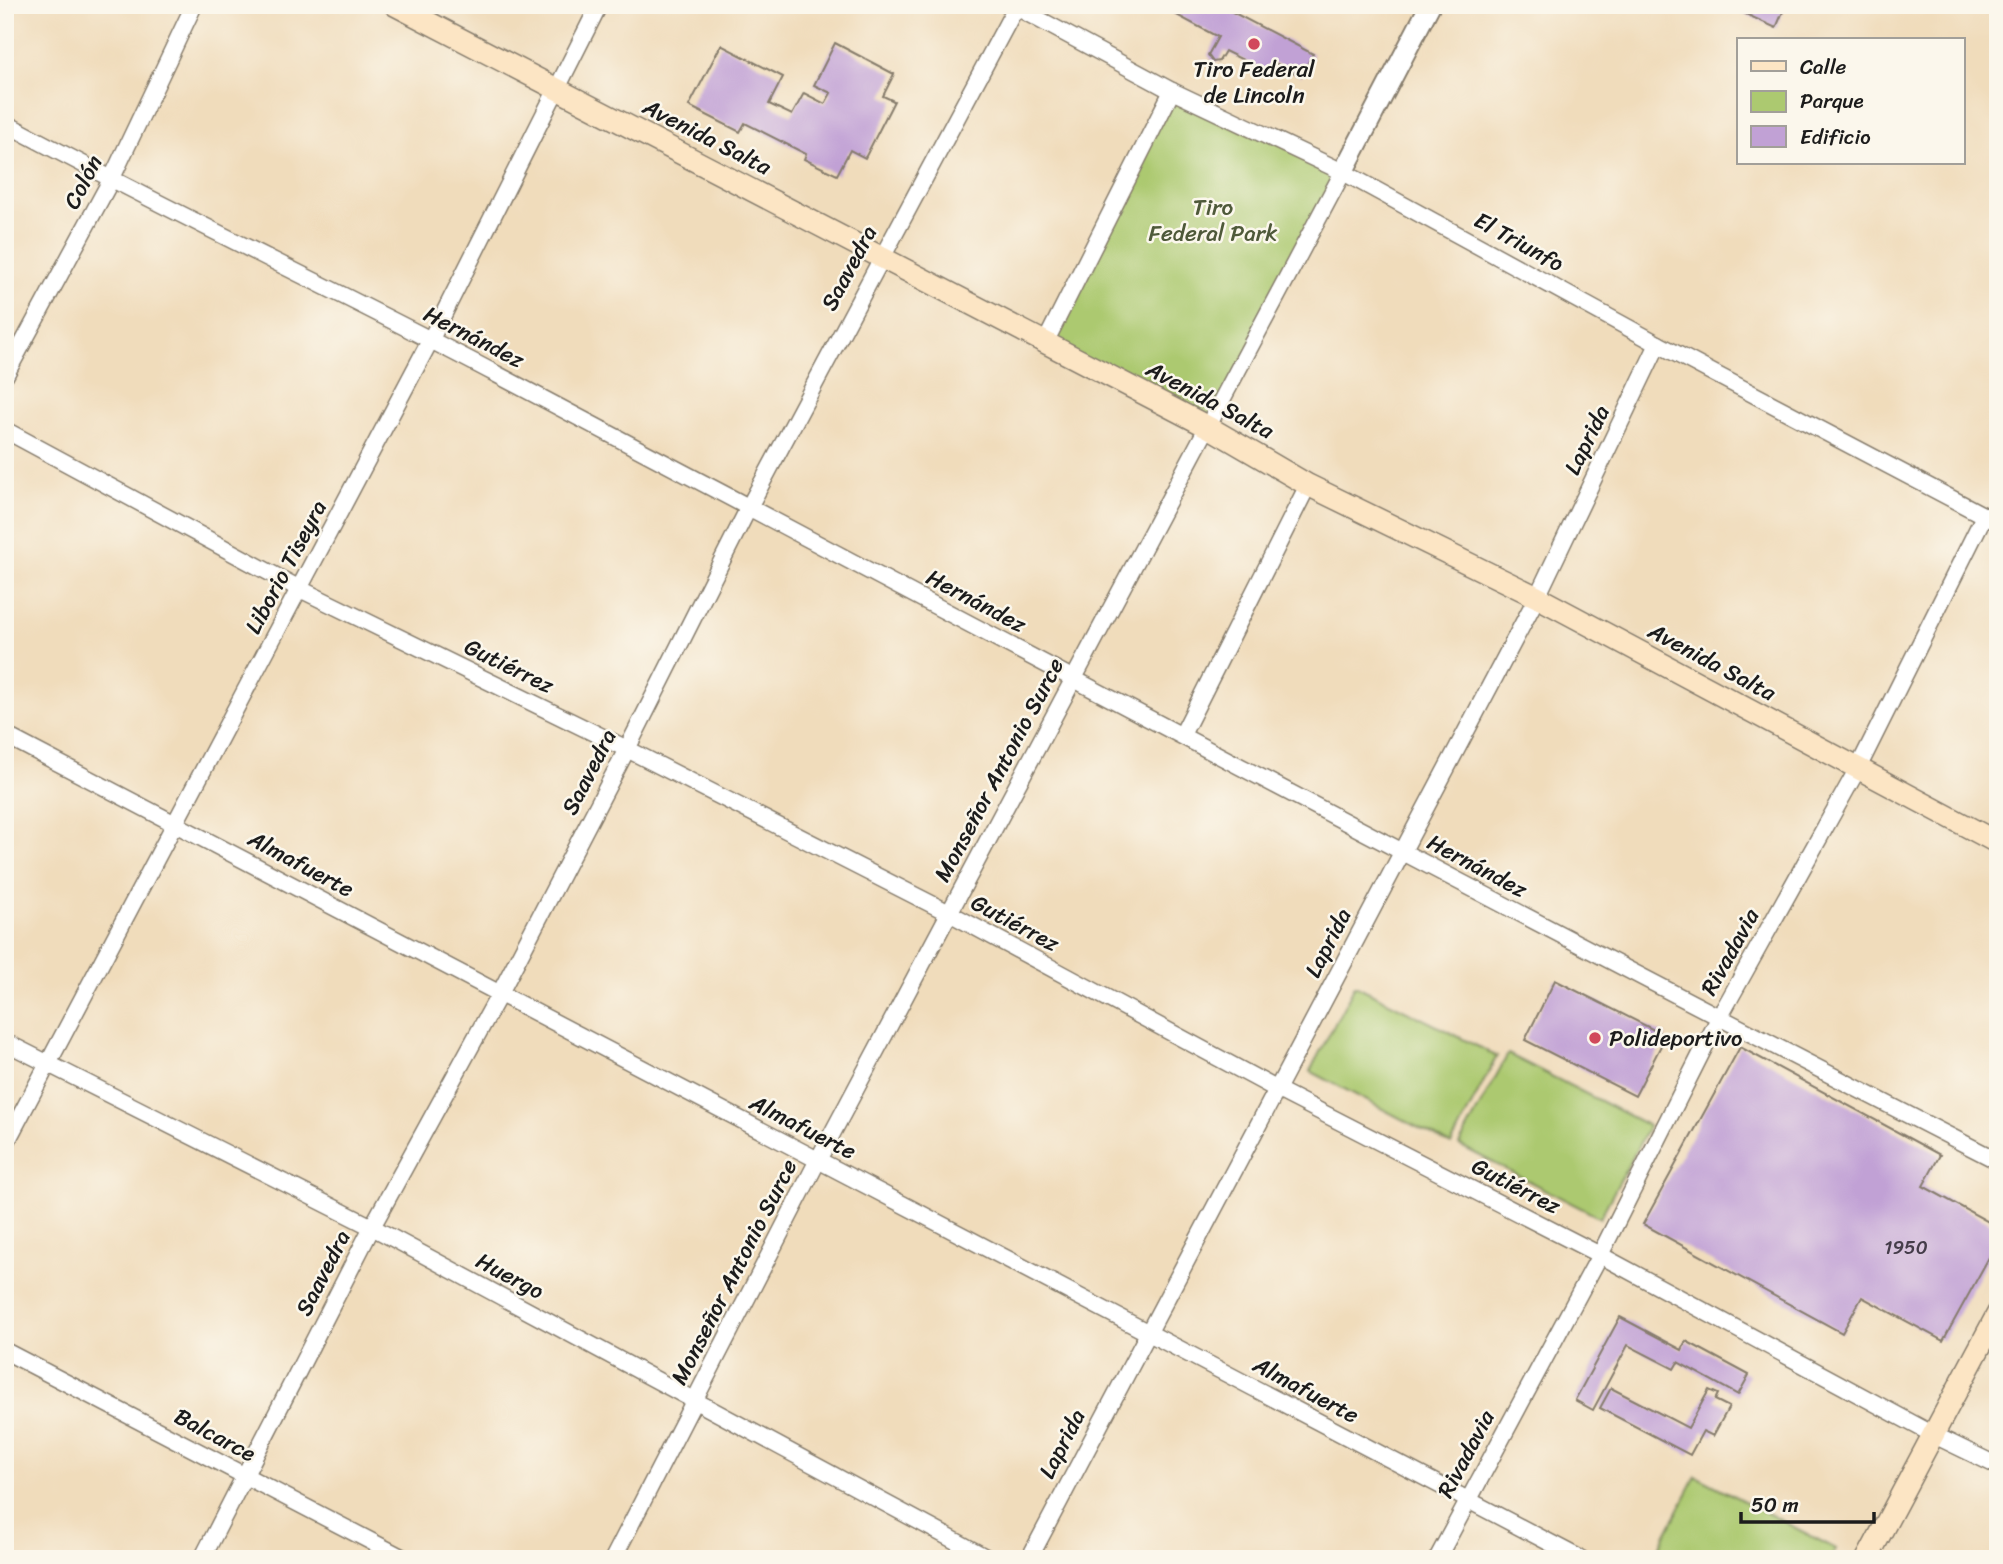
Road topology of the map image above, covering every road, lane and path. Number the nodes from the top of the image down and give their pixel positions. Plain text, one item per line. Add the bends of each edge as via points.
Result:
1 (194, 5) edge
2 (395, 5) edge
3 (599, 5) edge
4 (1430, 5) edge
5 (1017, 6) edge
6 (558, 90) junction
7 (1172, 91) junction
8 (5, 123) edge
9 (1343, 172) junction
10 (111, 180) junction
11 (881, 257) junction
12 (431, 340) junction
13 (1045, 343) junction
14 (1658, 344) junction
15 (5, 376) edge
16 (1210, 428) junction
17 (5, 430) edge
18 (1308, 485) junction
19 (749, 507) junction
20 (1991, 520) edge
21 (300, 589) junction
22 (1537, 597) junction
23 (1075, 679) junction
24 (5, 735) edge
25 (1182, 735) junction
26 (627, 750) junction
27 (1857, 770) junction
28 (175, 824) junction
29 (1998, 843) edge
30 (1401, 851) junction
31 (951, 914) junction
32 (499, 995) junction
33 (1719, 1018) junction
34 (5, 1042) edge
35 (48, 1065) junction
36 (1278, 1090) junction
37 (5, 1145) edge
38 (818, 1160) junction
39 (1998, 1161) edge
40 (372, 1227) junction
41 (1600, 1255) junction
42 (1998, 1313) edge
43 (1146, 1332) junction
44 (5, 1351) edge
45 (696, 1401) junction
46 (1934, 1435) junction
47 (1998, 1466) edge
48 (246, 1476) junction
49 (1467, 1499) junction
50 (202, 1559) edge
51 (405, 1559) edge
52 (613, 1559) edge
53 (989, 1559) edge
54 (1028, 1559) edge
55 (1437, 1559) edge
56 (1581, 1559) edge
57 (1867, 1559) edge

1 - 10 street, Colón
2 - 6 main road, Avenida Salta
3 - 6 street, Liborio Tiseyra
4 - 9 street, Monseñor Antonio Surce
5 - 7 street, El Triunfo
5 - 11 street, Saavedra
6 - 11 main road, Avenida Salta
6 - 12 street, Liborio Tiseyra
7 - 9 street, El Triunfo
7 - 13 street
8 - 10 street, Hernández
9 - 14 street, El Triunfo
9 - 16 street, Monseñor Antonio Surce
10 - 12 street, Hernández
10 - 15 street, Colón
11 - 13 main road, Avenida Salta
11 - 19 street, Saavedra
12 - 19 street, Hernández
12 - 21 street, Liborio Tiseyra
13 - 16 main road, Avenida Salta
14 - 20 street, El Triunfo
14 - 22 street, Laprida
16 - 18 main road, Avenida Salta
16 - 23 street, Monseñor Antonio Surce
17 - 21 street, Gutiérrez
18 - 22 main road, Avenida Salta
18 - 25 street
19 - 23 street, Hernández
19 - 26 street, Saavedra
20 - 27 street, Rivadavia
21 - 26 street, Gutiérrez
21 - 28 street, Liborio Tiseyra
22 - 27 main road, Avenida Salta
22 - 30 street, Laprida
23 - 25 street, Hernández
23 - 31 street, Monseñor Antonio Surce
24 - 28 street, Almafuerte
25 - 30 street, Hernández
26 - 31 street, Gutiérrez
26 - 32 street, Saavedra
27 - 29 main road, Avenida Salta
27 - 33 street, Rivadavia
28 - 32 street, Almafuerte
28 - 35 street, Liborio Tiseyra
30 - 33 street, Hernández
30 - 36 street, Laprida
31 - 36 street, Gutiérrez
31 - 38 street, Monseñor Antonio Surce
32 - 38 street, Almafuerte
32 - 40 street, Saavedra
33 - 39 street, Hernández
33 - 41 street, Rivadavia
34 - 35 street, Huergo
35 - 37 street, Liborio Tiseyra
35 - 40 street, Huergo
36 - 41 street, Gutiérrez
36 - 43 street, Laprida
38 - 43 street, Almafuerte
38 - 45 street, Monseñor Antonio Surce
40 - 45 street, Huergo
40 - 48 street, Saavedra
41 - 46 street, Gutiérrez
41 - 49 street, Rivadavia
42 - 46 main road
43 - 49 street, Almafuerte
43 - 54 street, Laprida
44 - 48 street, Balcarce
45 - 52 street, Monseñor Antonio Surce
45 - 53 street, Huergo
46 - 47 street, Gutiérrez
46 - 57 main road
48 - 50 street, Saavedra
48 - 51 street, Balcarce
49 - 55 street, Rivadavia
49 - 56 street, Almafuerte

